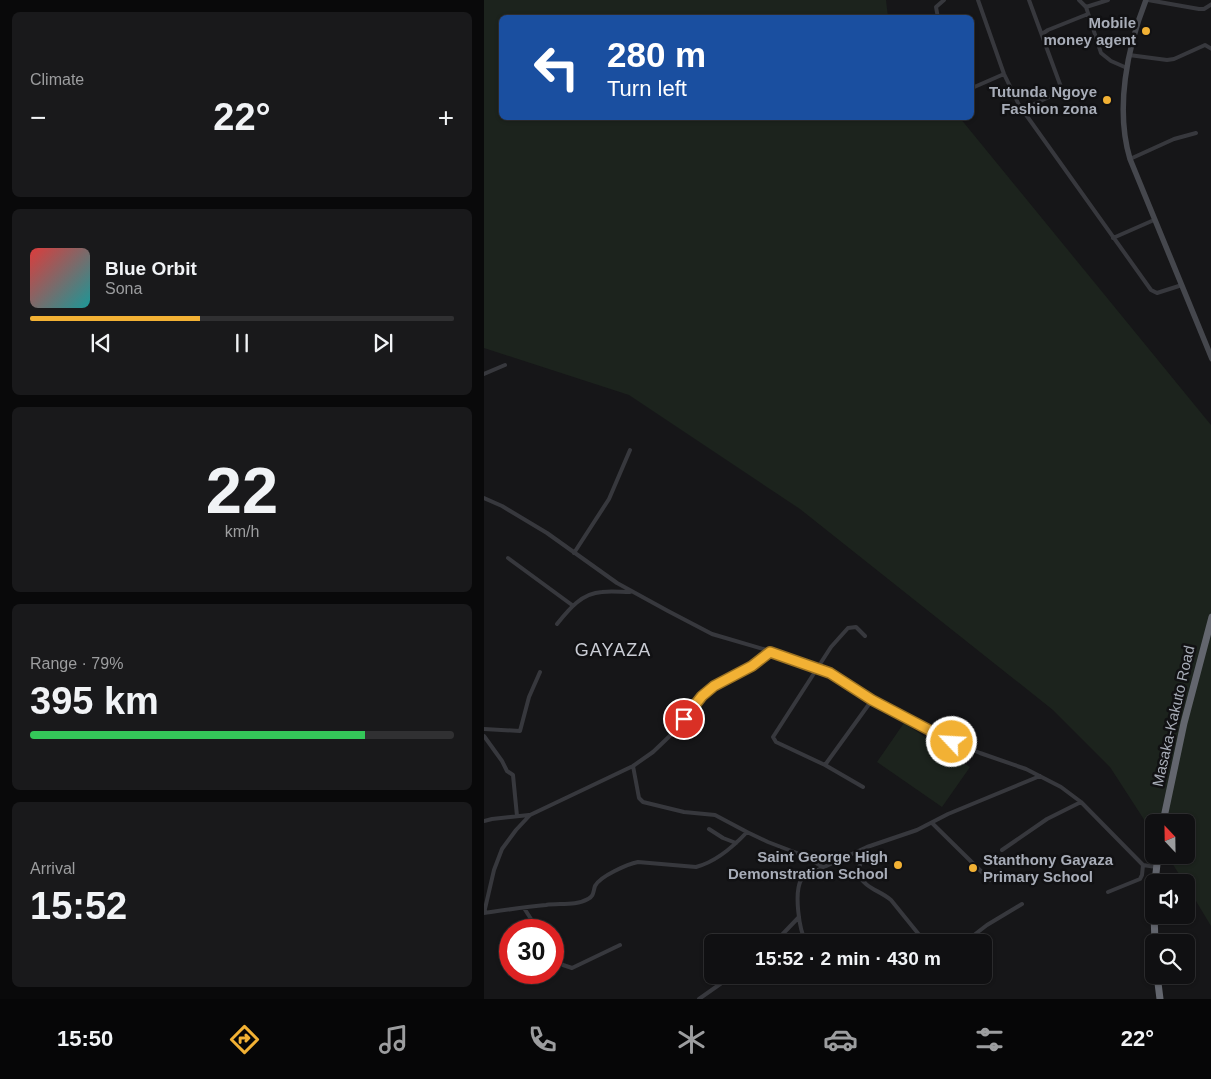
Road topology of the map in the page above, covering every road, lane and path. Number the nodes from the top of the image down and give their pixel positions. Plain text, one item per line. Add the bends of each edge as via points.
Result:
1 (944, 0) edge
2 (978, 0) edge
3 (1029, 0) edge
4 (1079, 0) edge
5 (1108, 0) edge
6 (1147, 0) edge
7 (1211, 4) edge
8 (1086, 7) junction
9 (1088, 14) junction
10 (937, 15) edge
11 (1040, 28) junction
12 (1048, 30) junction
13 (1042, 34) junction
14 (1211, 42) edge
15 (1205, 45) junction
16 (1211, 49) edge
17 (1129, 56) junction
18 (1127, 68) junction
19 (1004, 74) junction
20 (974, 87) edge
21 (1022, 110) junction
22 (1196, 133) dead end
23 (1130, 159) junction
24 (1154, 220) junction
25 (1113, 238) junction
26 (1182, 285) junction
27 (1211, 359) edge
28 (505, 365) dead end
29 (484, 374) edge
30 (630, 450) dead end
31 (484, 498) edge
32 (574, 553) junction
33 (508, 558) dead end
34 (631, 592) junction
35 (572, 605) junction
36 (1211, 617) edge
37 (557, 624) dead end
38 (864, 636) dead end
39 (770, 652) junction
40 (818, 669) junction
41 (540, 672) dead end
42 (872, 700) junction
43 (484, 729) edge
44 (484, 736) edge
45 (633, 766) junction
46 (825, 766) junction
47 (1040, 776) junction
48 (863, 787) dead end
49 (1081, 802) junction
50 (1165, 814) edge
51 (530, 815) junction
52 (517, 816) junction
53 (484, 821) edge
54 (932, 823) junction
55 (709, 829) dead end
56 (747, 832) junction
57 (736, 843) junction
58 (867, 847) junction
59 (1002, 850) dead end
60 (1156, 864) edge
61 (1143, 865) junction
62 (823, 867) junction
63 (1156, 867) junction
64 (1156, 874) edge
65 (990, 880) dead end
66 (1108, 892) dead end
67 (1022, 904) dead end
68 (485, 906) edge
69 (524, 908) junction
70 (484, 913) edge
71 (799, 917) junction
72 (531, 919) edge
73 (783, 934) edge
74 (803, 934) edge
75 (919, 934) edge
76 (975, 934) edge
77 (620, 945) dead end
78 (564, 965) edge
79 (720, 984) edge
80 (1158, 984) edge
81 (699, 999) edge
82 (1160, 999) edge

1 - 10 street via 936,7
2 - 19 street
3 - 11 street
4 - 8 street
5 - 8 street
6 - 7 street via 1199,9
6 - 17 street
8 - 9 street
9 - 12 street
9 - 18 street via 1102,53
11 - 12 street
11 - 13 street
12 - 13 street
13 - 21 street via 1061,89
14 - 15 street
15 - 16 street
15 - 17 street via 1174,59
17 - 18 street
18 - 23 street via 1123,125
19 - 20 street
19 - 21 street
21 - 25 street
22 - 23 street
23 - 24 street
24 - 25 street
24 - 26 street
25 - 26 street via 1151,290 1157,293
26 - 27 street
28 - 29 street
30 - 32 street via 609,499
31 - 32 street via 547,533
32 - 34 street
33 - 35 street
34 - 35 street via 600,592
34 - 39 street via 712,634
35 - 37 street
36 - 50 highway, Masaka-Kakuto Road
38 - 40 street via 856,627 848,628
39 - 40 street
39 - 45 street via 752,666 714,686 702,696 675,731
40 - 42 street via 830,673
40 - 46 street via 773,737 776,742
41 - 43 street via 520,731
42 - 46 street
42 - 47 street via 952,742
44 - 52 street via 507,771 513,774
45 - 51 street
45 - 56 street via 643,802 684,812 715,815
46 - 48 street
47 - 49 street
47 - 54 street
49 - 59 street via 1047,819
49 - 61 street
51 - 52 street
51 - 68 street via 502,849
52 - 53 street
54 - 58 street
54 - 65 street
55 - 57 street
56 - 57 street
56 - 62 street
57 - 69 street via 706,865 638,862 600,881 589,899
58 - 62 street
58 - 75 street via 857,872 861,879 891,900
60 - 63 highway
61 - 63 street
61 - 66 street via 1140,879
62 - 71 street via 801,880
63 - 64 highway
67 - 76 street
68 - 70 street
69 - 70 street
69 - 72 street
71 - 73 street
71 - 74 street
77 - 78 street via 572,968
79 - 81 street
80 - 82 highway

